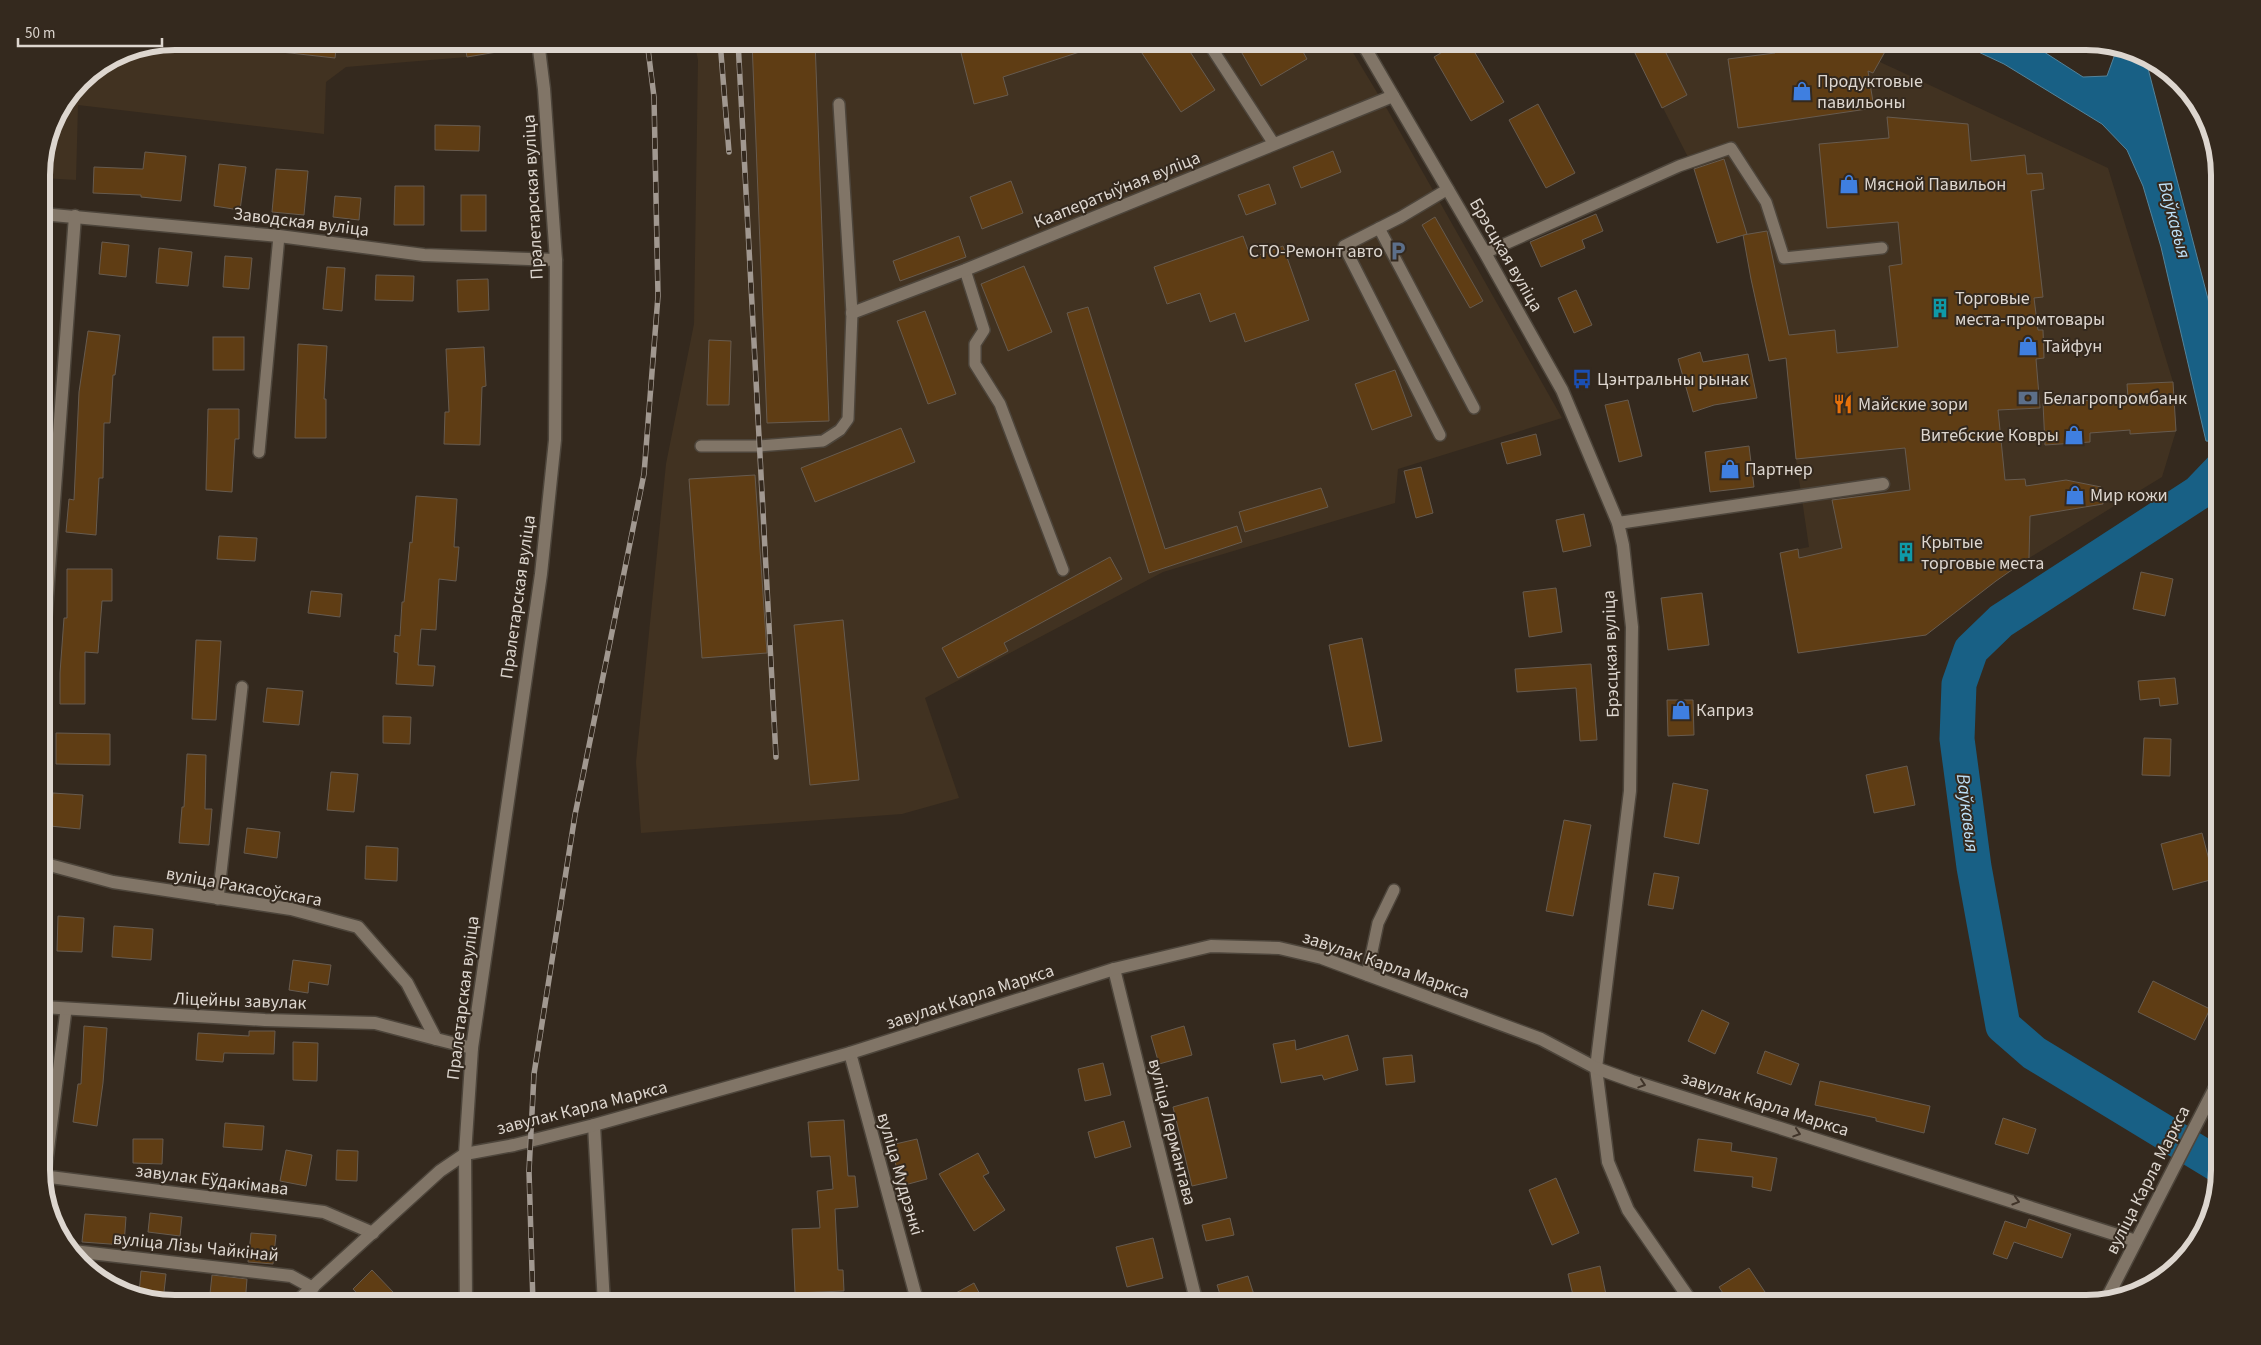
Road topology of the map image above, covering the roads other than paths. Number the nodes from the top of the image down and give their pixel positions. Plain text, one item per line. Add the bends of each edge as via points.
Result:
1 (539, 50) edge
2 (1213, 50) edge
3 (1366, 50) edge
4 (1394, 96) junction
5 (839, 104) dead end
6 (1274, 144) junction
7 (1448, 189) junction
8 (50, 214) edge
9 (75, 216) junction
10 (1378, 228) junction
11 (279, 236) junction
12 (1882, 248) dead end
13 (1485, 253) junction
14 (556, 260) junction
15 (966, 270) junction
16 (852, 313) junction
17 (1474, 408) dead end
18 (1440, 435) dead end
19 (701, 446) dead end
20 (259, 452) dead end
21 (1883, 484) dead end
22 (1618, 523) junction
23 (50, 556) edge
24 (1063, 570) dead end
25 (242, 687) dead end
26 (50, 865) edge
27 (1394, 890) dead end
28 (218, 899) junction
29 (1114, 970) junction
30 (1367, 975) junction
31 (50, 1008) edge
32 (66, 1010) junction
33 (436, 1039) junction
34 (472, 1048) junction
35 (850, 1054) junction
36 (1596, 1068) junction
37 (2211, 1095) edge
38 (594, 1125) junction
39 (50, 1126) edge
40 (465, 1154) junction
41 (50, 1178) edge
42 (374, 1233) junction
43 (2136, 1240) junction
44 (81, 1252) edge
45 (313, 1288) junction
46 (2110, 1293) edge
47 (305, 1295) edge
48 (466, 1295) edge
49 (603, 1295) edge
50 (916, 1295) edge
51 (1195, 1295) edge
52 (1687, 1295) edge

1 - 14 street, Пралетарская вуліца
2 - 6 lane
3 - 4 street, Брэсцкая вуліца
4 - 6 street, Кааператыўная вуліца
4 - 7 street, Брэсцкая вуліца
5 - 16 lane
6 - 15 street, Кааператыўная вуліца
7 - 10 lane
7 - 13 street, Брэсцкая вуліца
8 - 9 street, Заводская вуліца
9 - 11 street, Заводская вуліца
9 - 23 street
10 - 17 lane
10 - 18 lane via 1344,246
11 - 14 street, Заводская вуліца via 424,255
11 - 20 lane
12 - 13 lane via 1784,258 1766,202 1731,148 1679,166
13 - 22 street, Брэсцкая вуліца via 1562,390
14 - 34 street, Пралетарская вуліца via 555,440 541,574
15 - 16 street, Кааператыўная вуліца
15 - 24 lane via 984,330 975,344 975,364 1000,404
16 - 19 lane via 848,419 840,430 822,441
21 - 22 street
22 - 36 street, Брэсцкая вуліца via 1632,627 1630,790
25 - 28 lane
26 - 28 street, вуліца Ракасоўскага via 113,882
27 - 30 lane via 1378,923
28 - 33 street, вуліца Ракасоўскага via 291,909 358,927 407,983
29 - 30 street, завулак Карла Маркса via 1211,946 1279,948 1322,958
29 - 35 street, завулак Карла Маркса
29 - 51 street, вуліца Лермантава
30 - 36 street, завулак Карла Маркса via 1541,1039
31 - 32 street, Ліцейны завулак
32 - 33 street, Ліцейны завулак via 375,1023
32 - 39 lane
33 - 34 street
34 - 40 street, Пралетарская вуліца
35 - 38 street, завулак Карла Маркса
35 - 50 street, вуліца Мудрэнкі
36 -> 43 street, завулак Карла Маркса
36 - 52 street, Брэсцкая вуліца via 1608,1162 1628,1210
37 - 43 street, вуліца Карла Маркса
38 - 40 street, завулак Карла Маркса
38 - 49 street
40 - 42 street via 440,1172
40 - 48 street, Пралетарская вуліца
41 - 42 street, завулак Еўдакімава via 324,1212
42 - 45 street
43 - 46 street, вуліца Карла Маркса
44 - 45 street, вуліца Лізы Чайкінай via 292,1276
45 - 47 street

